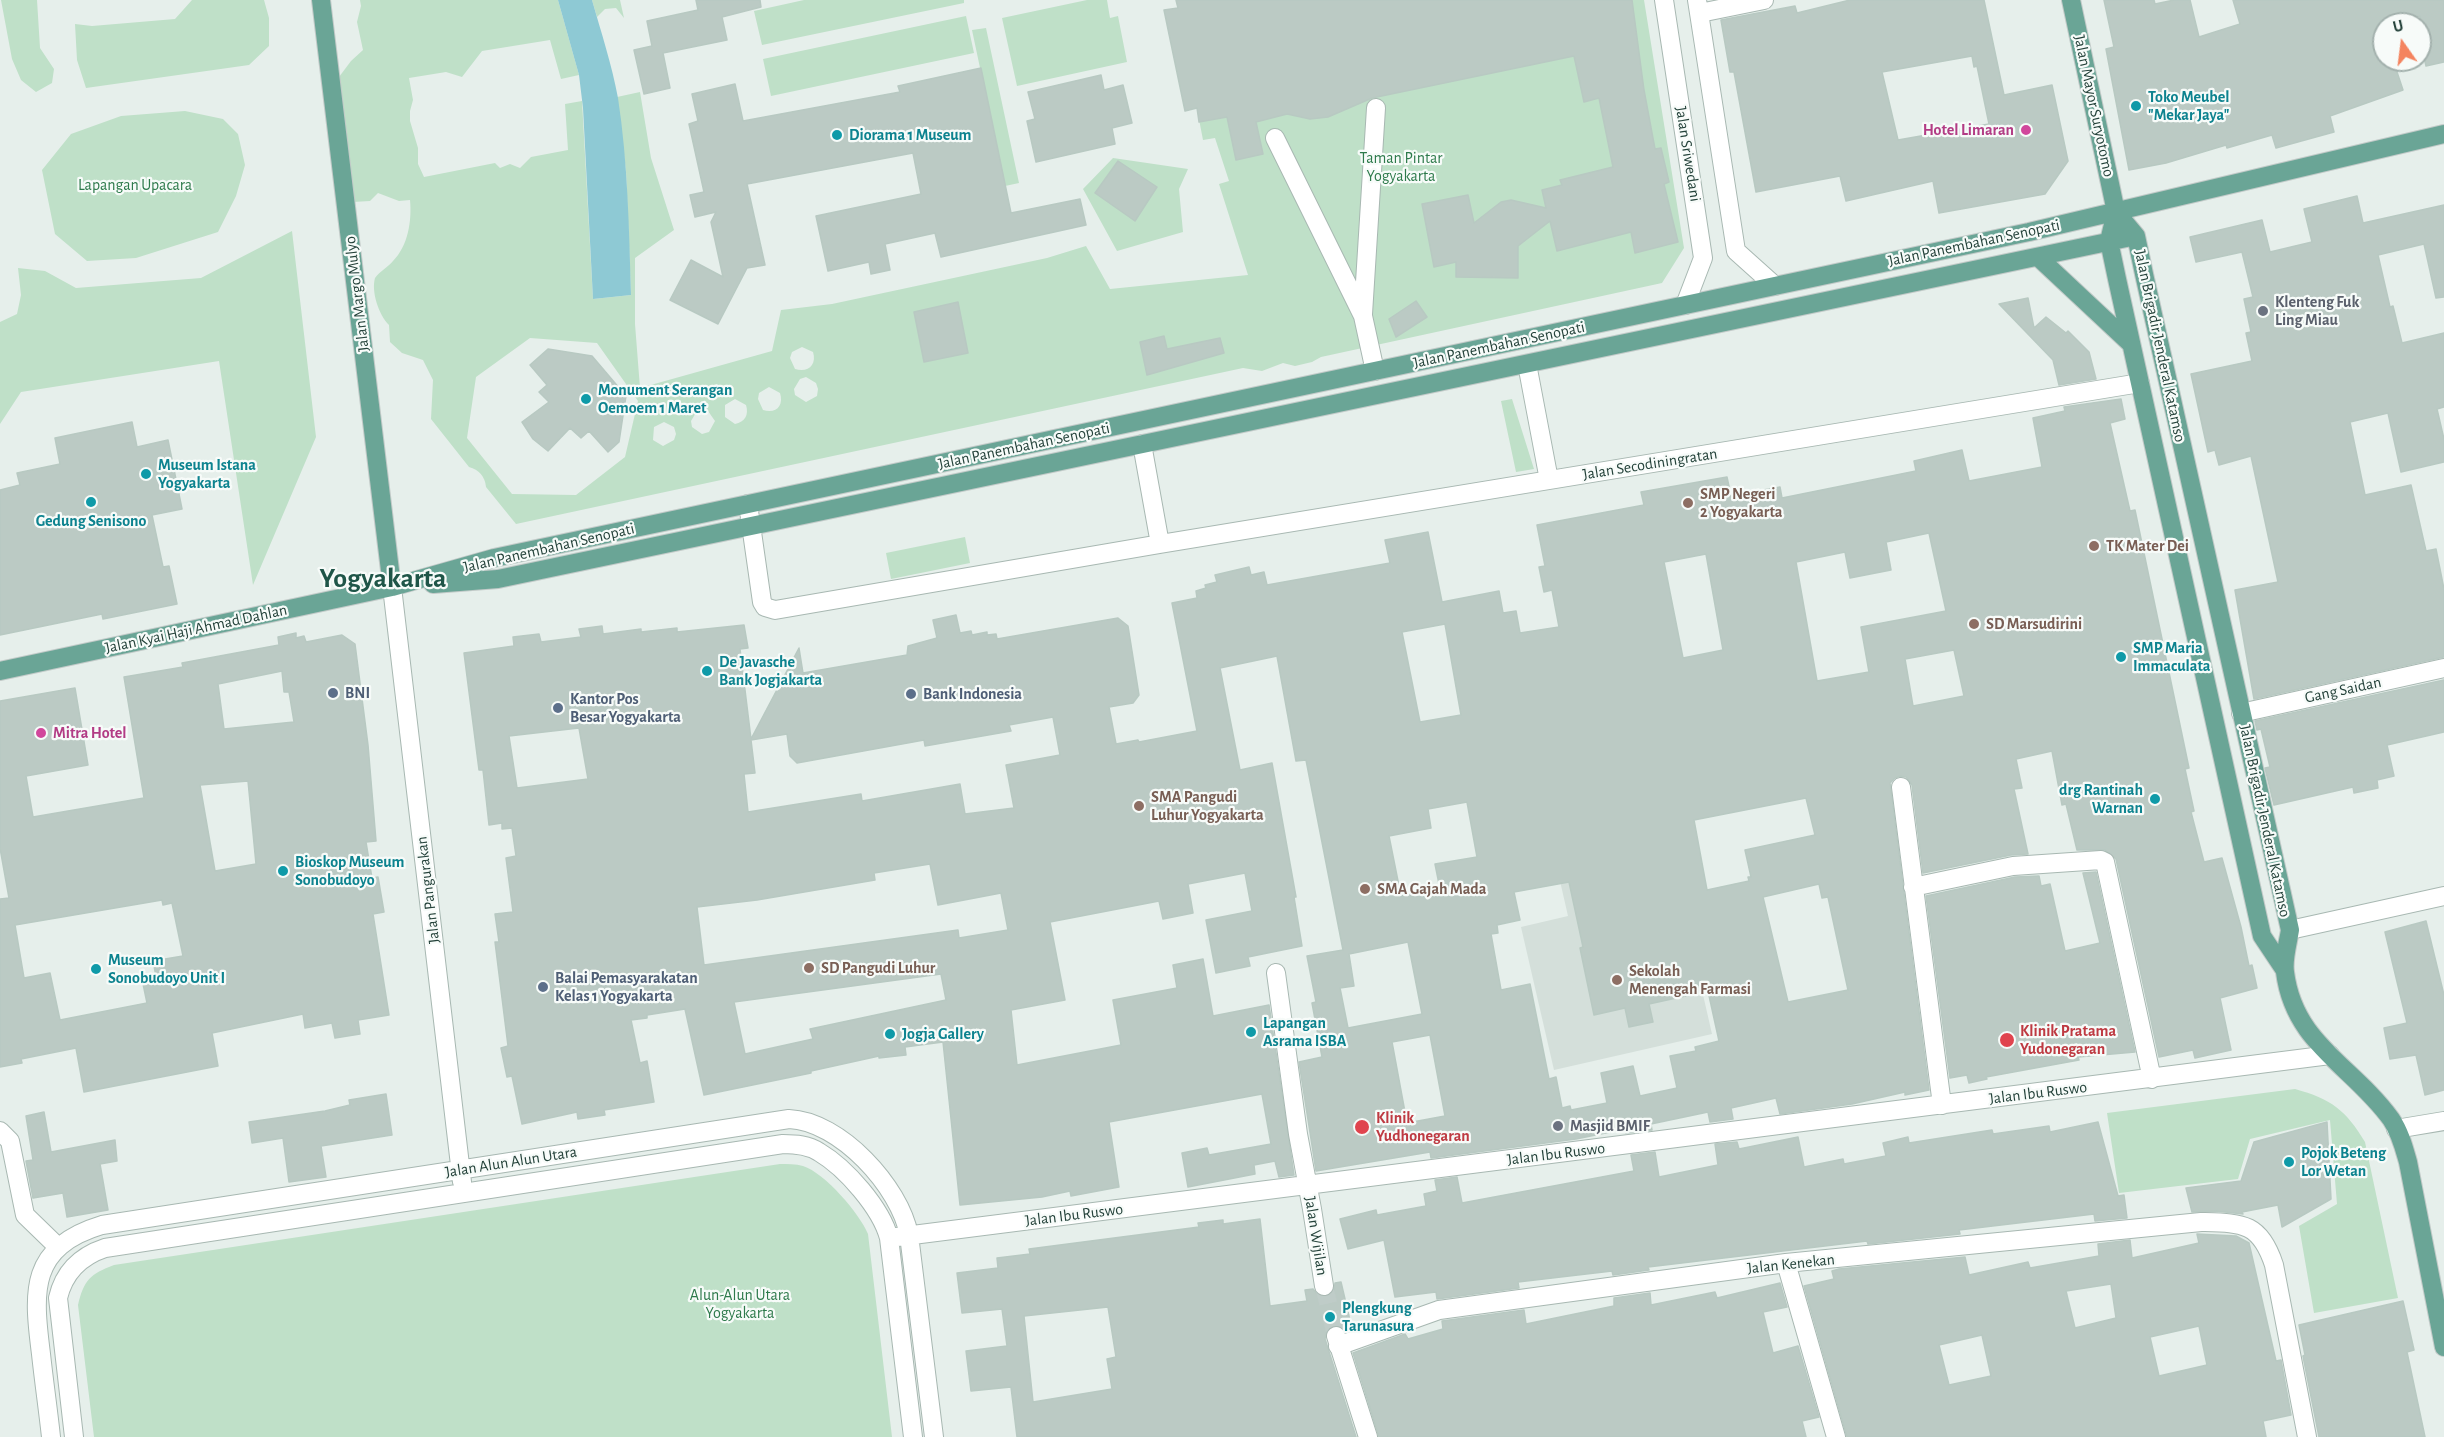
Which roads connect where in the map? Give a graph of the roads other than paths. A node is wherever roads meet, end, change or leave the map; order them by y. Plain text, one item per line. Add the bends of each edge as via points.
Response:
1 (321, 0) edge
2 (1664, 0) edge
3 (1764, 0) edge
4 (2071, 0) edge
5 (1698, 6) edge
6 (1376, 108) dead end
7 (2444, 134) edge
8 (1275, 138) dead end
9 (2144, 205) junction
10 (2116, 212) junction
11 (2136, 236) junction
12 (2109, 242) junction
13 (1736, 251) junction
14 (2038, 257) junction
15 (1703, 258) junction
16 (1775, 286) junction
17 (1685, 305) junction
18 (1363, 316) junction
19 (2131, 344) junction
20 (1527, 364) junction
21 (1375, 371) junction
22 (2140, 383) junction
23 (1142, 444) junction
24 (1549, 480) junction
25 (748, 504) junction
26 (751, 525) junction
27 (1160, 544) junction
28 (392, 587) junction
29 (2444, 668) edge
30 (0, 671) edge
31 (2241, 713) junction
32 (1901, 787) dead end
33 (1913, 887) junction
34 (2444, 896) edge
35 (2290, 930) junction
36 (2284, 969) junction
37 (1276, 973) dead end
38 (2330, 1055) junction
39 (2152, 1079) junction
40 (1942, 1105) junction
41 (2444, 1121) edge
42 (2396, 1129) junction
43 (0, 1131) edge
44 (640, 1142) junction
45 (644, 1165) junction
46 (461, 1170) junction
47 (1308, 1185) junction
48 (463, 1193) junction
49 (277, 1198) junction
50 (281, 1221) junction
51 (909, 1235) junction
52 (889, 1238) junction
53 (58, 1247) junction
54 (1786, 1263) junction
55 (1324, 1286) tunnel mouth
56 (2444, 1347) edge
57 (51, 1437) edge
58 (74, 1437) edge
59 (913, 1437) edge
60 (934, 1437) edge
61 (1368, 1437) edge
62 (1836, 1437) edge
63 (2307, 1437) edge

1 - 28 main road, Jalan Margo Mulyo
2 - 15 street, Jalan Sriwedani
3 - 5 street
4 - 10 main road, Jalan Mayor Suryotomo
5 - 13 street, Jalan Sriwedani
6 - 18 street
7 - 9 main road, Jalan Panembahan Senopati
8 - 18 street
9 - 10 main road, Jalan Panembahan Senopati
9 - 11 main road
10 - 11 main road, Jalan Brigadir Jenderal Katamso
10 - 12 main road, Jalan Brigadir Jenderal Katamso
10 - 16 main road, Jalan Panembahan Senopati
11 - 12 main road, Jalan Panembahan Senopati
11 - 31 main road, Jalan Brigadir Jenderal Katamso
12 - 14 main road, Jalan Panembahan Senopati
12 - 19 main road, Jalan Brigadir Jenderal Katamso
13 - 15 street
13 - 16 street
14 - 19 main road
14 - 20 main road, Jalan Panembahan Senopati
15 - 17 street, Jalan Sriwedani
16 - 17 main road, Jalan Panembahan Senopati
17 - 21 main road, Jalan Panembahan Senopati
18 - 21 street
19 - 22 main road, Jalan Brigadir Jenderal Katamso
20 - 23 main road, Jalan Panembahan Senopati
20 - 24 street
21 - 25 main road, Jalan Panembahan Senopati
22 - 24 street, Jalan Secodiningratan
22 - 36 main road, Jalan Brigadir Jenderal Katamso via 2262,936
23 - 26 main road, Jalan Panembahan Senopati
23 - 27 street
24 - 27 street, Jalan Secodiningratan
25 - 26 street
25 - 28 main road, Jalan Panembahan Senopati via 494,558
26 - 27 street, Jalan Secodiningratan via 762,602 775,610
26 - 28 main road, Jalan Panembahan Senopati via 498,579
28 - 30 main road, Jalan Kyai Haji Ahmad Dahlan
28 - 46 street, Jalan Pangurakan
29 - 31 street, Gang Saidan
31 - 35 main road, Jalan Brigadir Jenderal Katamso
32 - 33 street
33 - 39 street via 2013,866 2105,862
33 - 40 street
34 - 35 street
35 - 36 main road, Jalan Brigadir Jenderal Katamso
36 - 38 main road, Jalan Brigadir Jenderal Katamso via 2298,1017
37 - 47 street, Jalan Wijilan
38 - 39 street, Jalan Ibu Ruswo
38 - 42 main road, Jalan Brigadir Jenderal Katamso via 2379,1105
39 - 40 street, Jalan Ibu Ruswo
40 - 47 street, Jalan Ibu Ruswo
41 - 42 street
42 - 56 main road, Jalan Brigadir Jenderal Katamso via 2408,1162
43 - 53 street via 10,1142 25,1215
44 - 45 street
44 - 46 street, Jalan Alun Alun Utara
44 - 51 street, Jalan Alun Alun Utara via 780,1120 811,1123 836,1136 878,1175 899,1207
45 - 48 street, Jalan Alun Alun Utara
45 - 52 street, Jalan Alun Alun Utara via 783,1144 801,1145 819,1152 846,1175 873,1205
46 - 48 street, Jalan Pangurakan
46 - 49 street, Jalan Alun Alun Utara
47 - 51 street, Jalan Ibu Ruswo
47 - 55 street, Jalan Wijilan
48 - 50 street, Jalan Alun Alun Utara
49 - 50 street
49 - 53 street, Jalan Alun Alun Utara via 102,1225 75,1235
50 - 58 street, Jalan Alun Alun Utara via 105,1248 78,1263 64,1280 58,1308
51 - 52 street, Jalan Ibu Ruswo
51 - 60 street, Jalan Alun Alun Utara
52 - 59 street, Jalan Alun Alun Utara
53 - 57 street, Jalan Alun Alun Utara via 41,1271 35,1300
54 - 61 street, Jalan Kenekan via 1438,1310 1337,1341
54 - 62 street
54 - 63 street, Jalan Kenekan via 2201,1222 2233,1223 2250,1229 2267,1244

